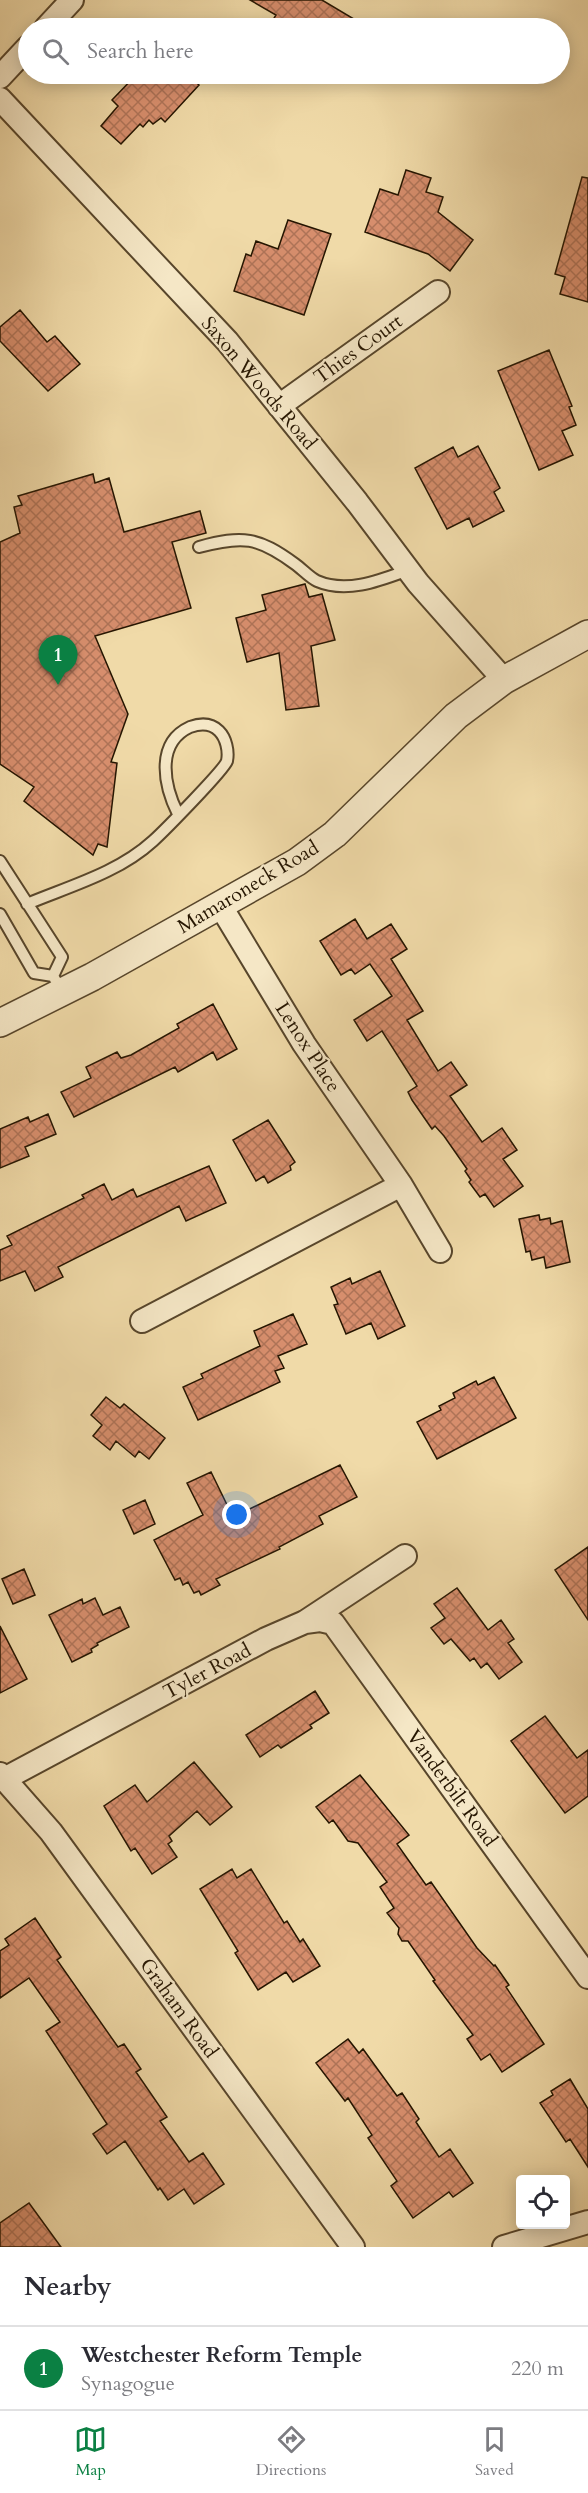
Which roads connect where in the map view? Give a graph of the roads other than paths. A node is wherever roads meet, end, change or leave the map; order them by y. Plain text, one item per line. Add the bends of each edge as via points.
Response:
1 (72, 0) edge
2 (55, 18) edge
3 (18, 57) edge
4 (0, 77) edge
5 (0, 99) edge
6 (438, 292) dead end
7 (279, 406) junction
8 (200, 547) dead end
9 (408, 570) junction
10 (588, 634) edge
11 (504, 680) junction
12 (178, 814) junction
13 (0, 861) edge
14 (27, 904) junction
15 (219, 905) junction
16 (0, 914) edge
17 (58, 984) junction
18 (0, 1023) edge
19 (401, 1185) junction
20 (440, 1251) dead end
21 (142, 1321) dead end
22 (405, 1556) dead end
23 (305, 1622) junction
24 (2, 1776) edge
25 (588, 1977) edge
26 (588, 2222) edge
27 (353, 2247) edge
28 (504, 2247) edge

1 - 2 street
3 - 4 street
5 - 7 street, Saxon Woods Road via 227,341
6 - 7 street, Thies Court
7 - 9 street, Saxon Woods Road
8 - 9 lane via 230,538 251,541 273,549 317,581 345,585 372,583
9 - 11 street, Saxon Woods Road
10 - 11 street, Mamaroneck Road
11 - 15 street, Mamaroneck Road via 456,716 335,834 297,862
12 - 12 lane via 227,762 227,746 221,733 211,725 197,724 171,741 165,775
12 - 14 lane via 152,842 113,869
13 - 14 lane
14 - 17 lane via 62,957
15 - 17 street, Mamaroneck Road
15 - 19 street, Lenox Place via 304,1044
16 - 17 lane via 34,973
17 - 18 street, Mamaroneck Road
19 - 20 street, Lenox Place
19 - 21 street
22 - 23 street, Tyler Road
23 - 24 street, Tyler Road
23 - 25 street, Vanderbilt Road via 333,1623
24 - 27 street, Graham Road via 51,1832
26 - 28 street

